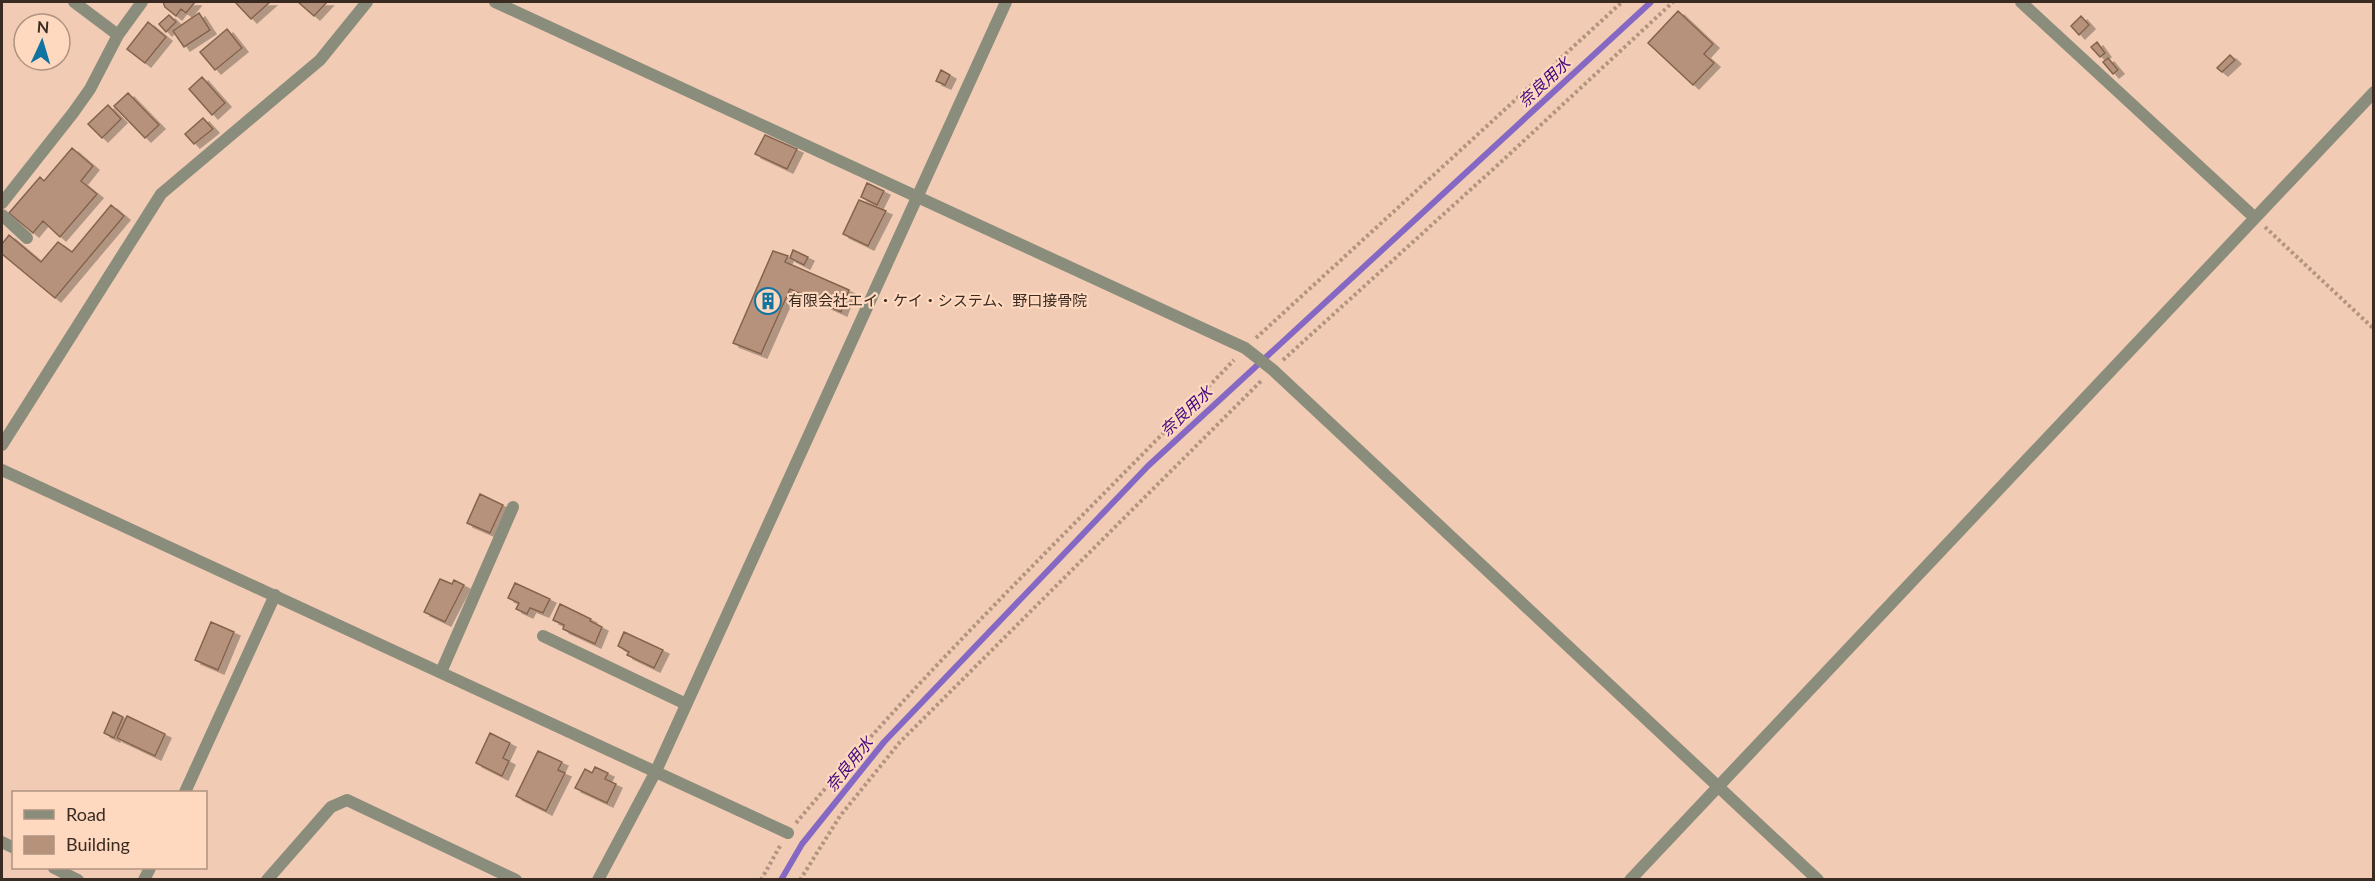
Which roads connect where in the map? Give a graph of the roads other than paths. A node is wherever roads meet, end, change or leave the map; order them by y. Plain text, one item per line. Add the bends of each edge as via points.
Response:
1 (74, 2) edge
2 (142, 2) edge
3 (367, 2) edge
4 (495, 2) edge
5 (1006, 2) edge
6 (2021, 2) edge
7 (118, 34) junction
8 (2373, 92) edge
9 (916, 198) junction
10 (2, 203) edge
11 (2, 215) edge
12 (2254, 217) junction
13 (27, 238) dead end
14 (2, 445) edge
15 (2, 470) edge
16 (513, 507) dead end
17 (275, 596) junction
18 (543, 636) dead end
19 (441, 672) junction
20 (686, 704) junction
21 (656, 771) junction
22 (1718, 787) junction
23 (185, 791) edge
24 (788, 833) road end
25 (64, 876) edge
26 (78, 879) edge
27 (267, 879) edge
28 (516, 879) edge
29 (598, 879) edge
30 (1630, 879) edge
31 (1818, 879) edge

1 - 7 street
2 - 7 street
3 - 14 street via 312,68 161,194
4 - 9 street
5 - 9 street
6 - 12 street
7 - 10 street via 90,89
8 - 12 street
9 - 20 street
9 - 22 street via 1245,348
11 - 13 street
12 - 22 street
15 - 17 street
16 - 19 street
17 - 19 street
17 - 23 street
18 - 20 street
19 - 21 street
20 - 21 street
21 - 24 street
21 - 29 street
22 - 30 street
22 - 31 street
25 - 26 street
27 - 28 street via 331,807 348,800

